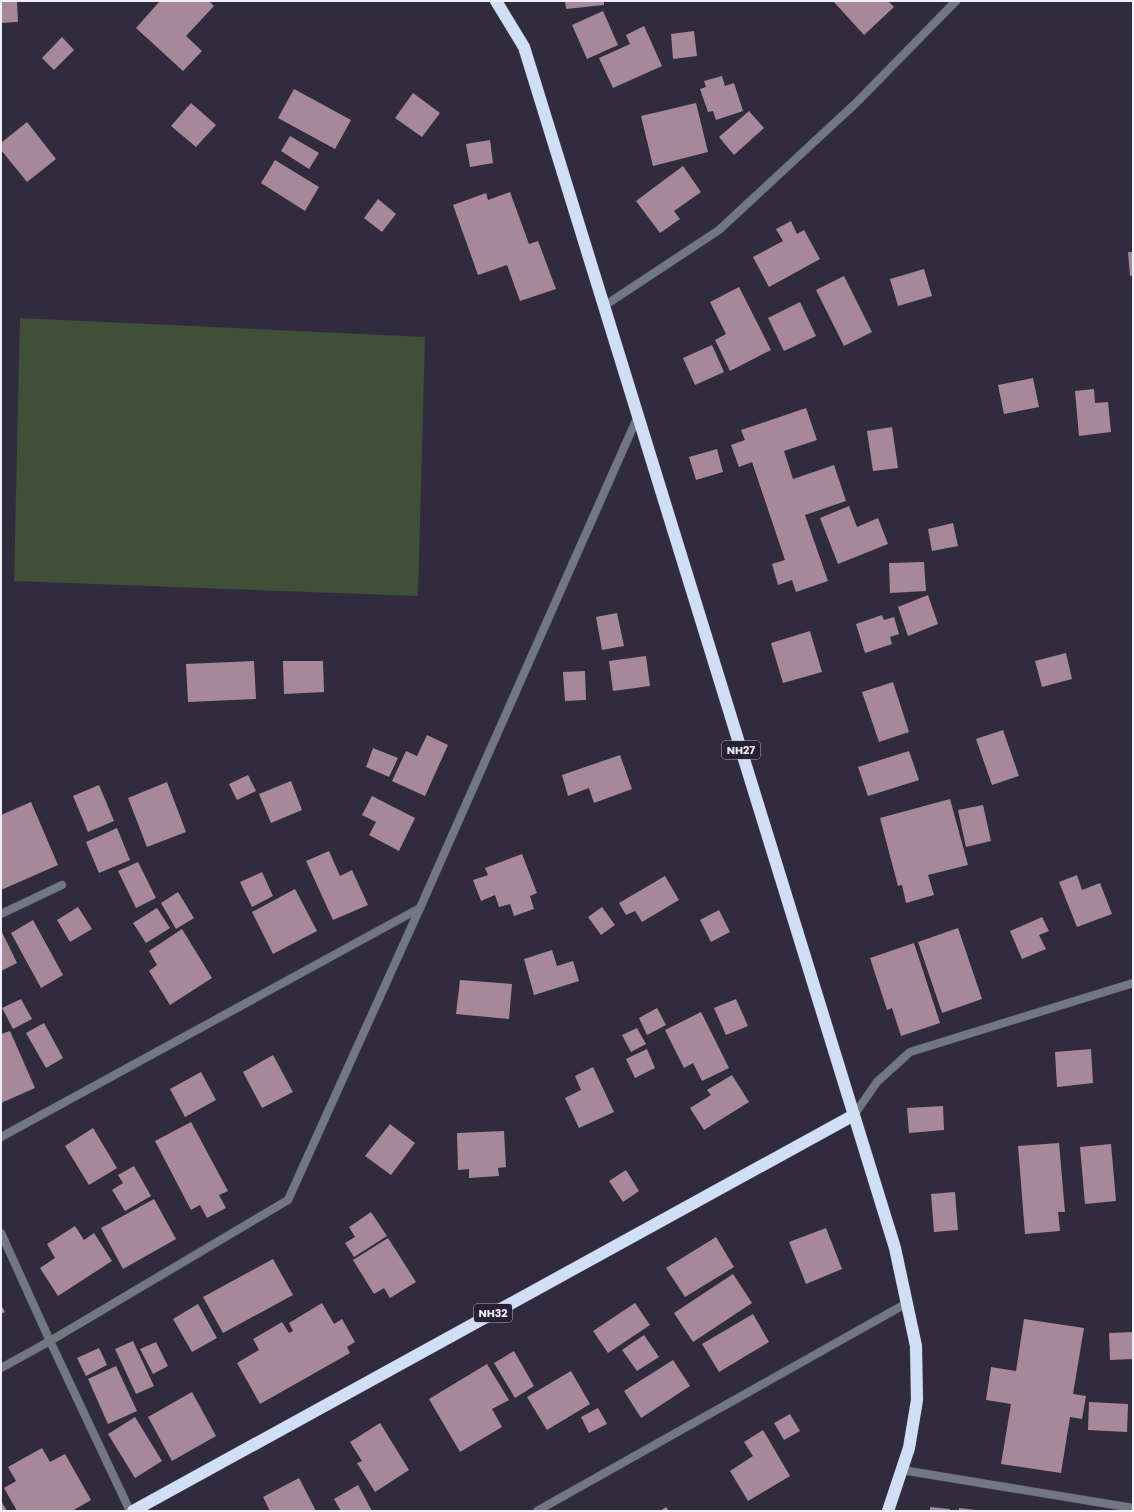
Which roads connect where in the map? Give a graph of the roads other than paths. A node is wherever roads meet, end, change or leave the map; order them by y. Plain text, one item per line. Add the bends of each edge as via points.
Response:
1 (496, 1) edge
2 (956, 1) edge
3 (604, 306) junction
4 (638, 416) junction
5 (62, 885) dead end
6 (420, 908) junction
7 (1, 914) edge
8 (1133, 983) edge
9 (854, 1115) junction
10 (1, 1137) edge
11 (1, 1233) edge
12 (907, 1303) junction
13 (50, 1341) junction
14 (1, 1368) edge
15 (902, 1470) junction
16 (1133, 1508) edge
17 (132, 1511) edge
18 (537, 1511) edge
19 (888, 1511) edge

1 - 3 highway, NH27 via 524,47
2 - 3 street via 856,104 719,230
3 - 4 highway, NH27
4 - 6 street
4 - 9 highway, NH27
5 - 7 street
6 - 10 street
6 - 13 street via 288,1200
8 - 9 street via 910,1052 877,1082
9 - 12 highway, NH27 via 895,1248
9 - 17 highway, NH32
11 - 13 street
12 - 15 highway, NH27 via 916,1346 917,1400 909,1448
12 - 18 street
13 - 14 street
13 - 17 street
15 - 16 street
15 - 19 highway, NH27

